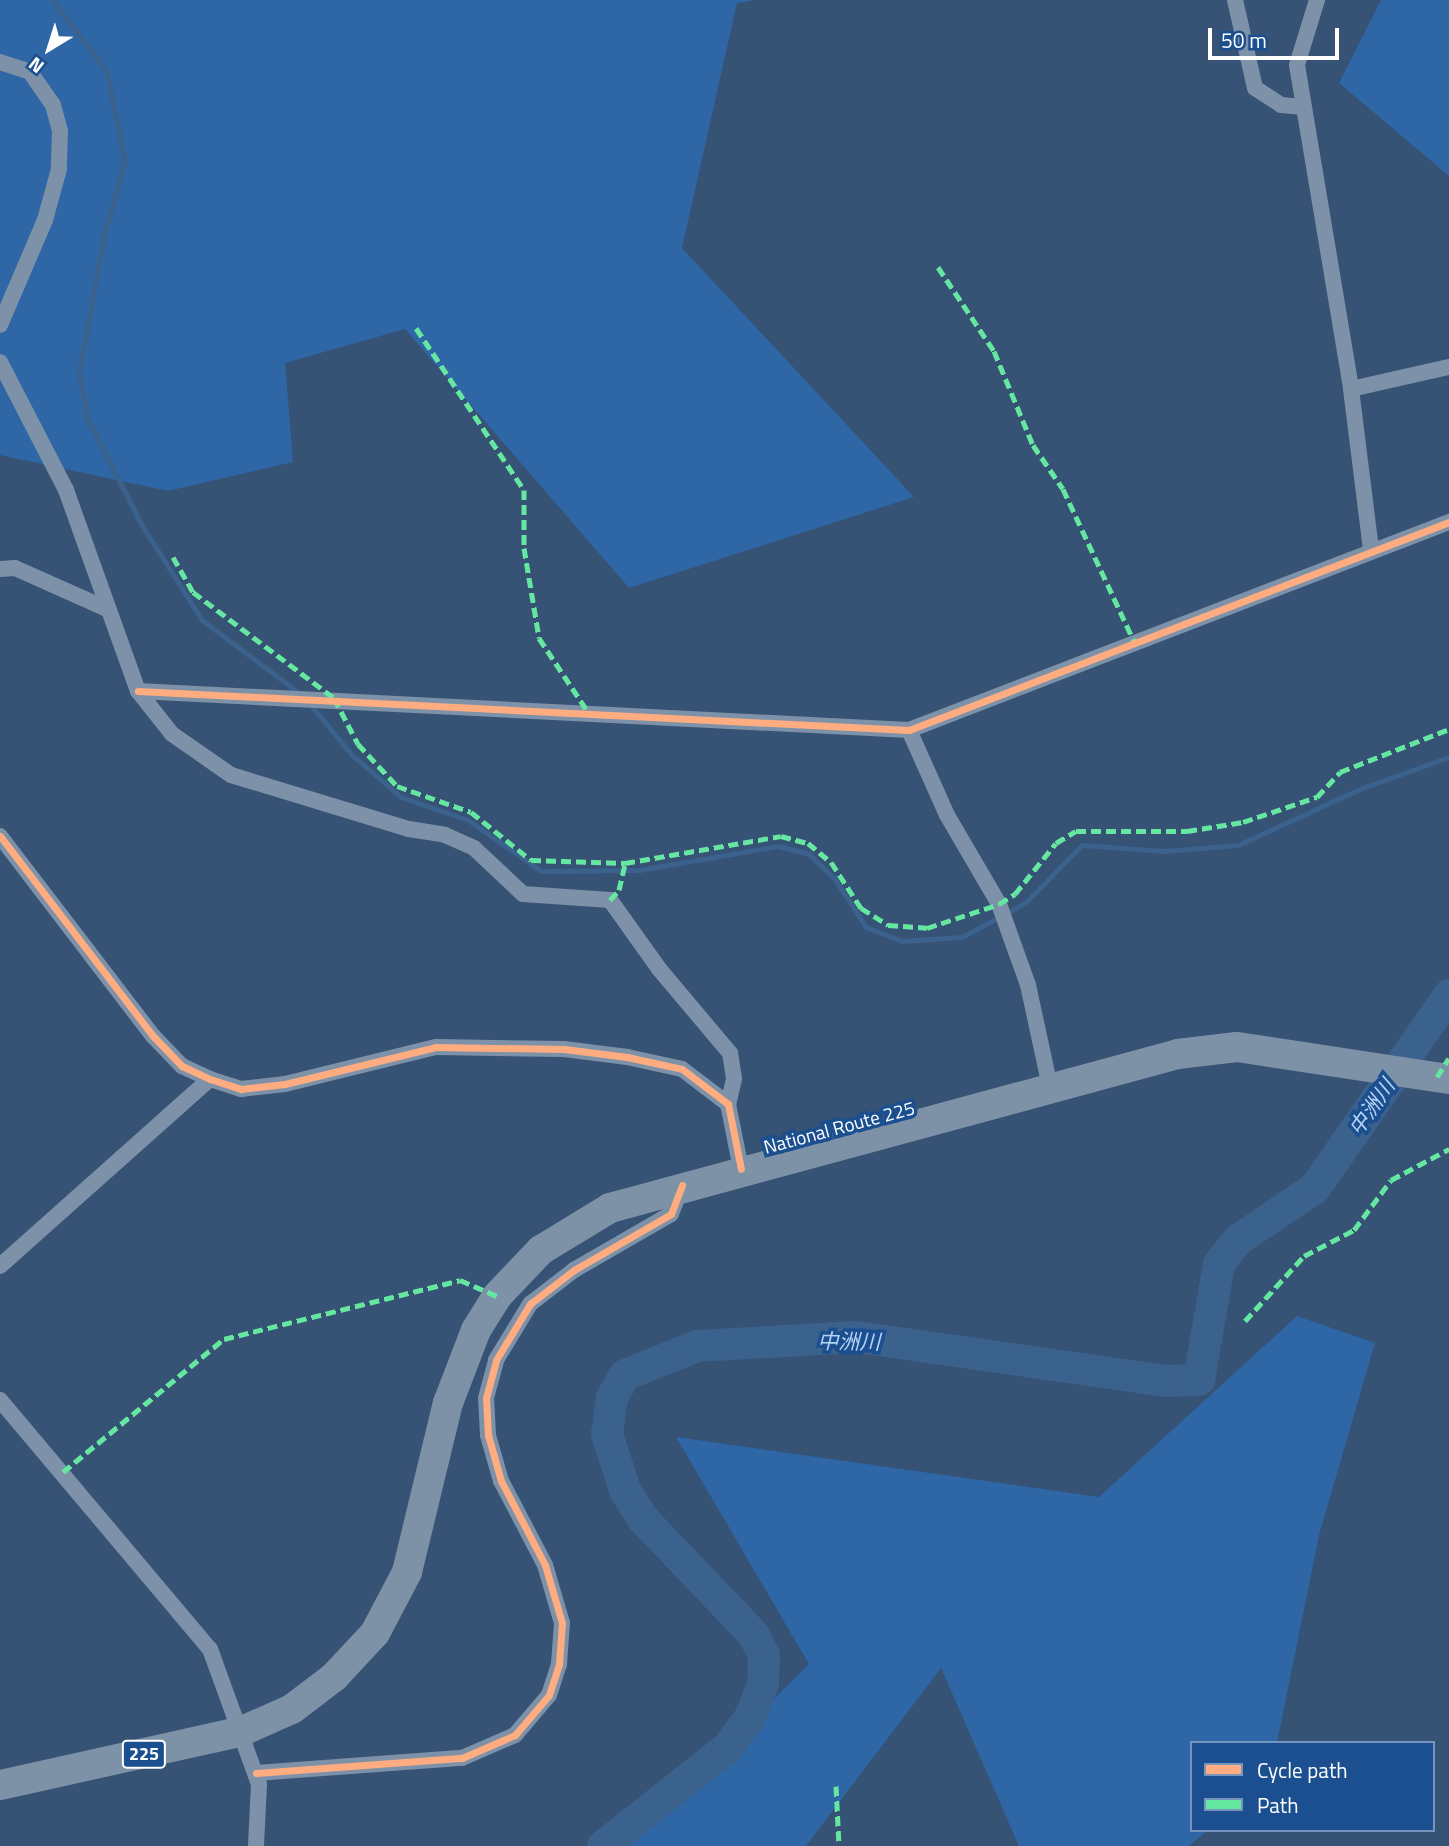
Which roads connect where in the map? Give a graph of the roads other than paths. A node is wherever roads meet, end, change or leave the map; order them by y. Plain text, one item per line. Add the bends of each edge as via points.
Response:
1 (1235, 0) edge
2 (1317, 0) edge
3 (0, 62) edge
4 (1303, 107) junction
5 (0, 325) edge
6 (0, 362) edge
7 (1449, 367) edge
8 (1351, 389) junction
9 (1449, 522) edge
10 (1371, 550) junction
11 (0, 569) edge
12 (105, 608) junction
13 (138, 691) junction
14 (909, 730) junction
15 (0, 836) edge
16 (1443, 1078) edge
17 (209, 1079) junction
18 (1050, 1087) junction
19 (728, 1104) junction
20 (741, 1169) junction
21 (682, 1185) junction
22 (0, 1266) edge
23 (0, 1400) edge
24 (240, 1732) junction
25 (256, 1773) junction
26 (0, 1785) edge
27 (256, 1846) edge

1 - 4 street via 1255,88 1281,105
2 - 4 street via 1297,65
3 - 5 street via 30,72 53,105 60,132 59,169 45,220
4 - 8 street
6 - 12 street via 66,490
7 - 8 street
8 - 10 street
9 - 10 street
10 - 14 street
11 - 12 street via 15,568
12 - 13 street via 117,625
13 - 14 street
13 - 19 street via 172,734 231,775 409,830 445,835 474,848 523,894 610,900 660,970 730,1053 734,1079
14 - 18 street via 947,815 999,904 1028,985
15 - 17 street via 153,1036 182,1066
16 - 18 highway, National Route 225 / 225 via 1237,1047 1178,1054
17 - 19 street via 241,1089 285,1084 436,1047 564,1049 682,1069
17 - 22 street
18 - 20 highway, National Route 225 / 225
19 - 20 street
20 - 21 highway, National Route 225 / 225
21 - 24 highway, National Route 225 / 225 via 582,1222 541,1250 497,1296 460,1365 407,1572 375,1633 314,1693
21 - 25 street via 671,1214 574,1270 530,1304 501,1349 485,1398 488,1435 501,1481 545,1565 562,1623 559,1664 549,1695 515,1735 462,1758
23 - 24 street via 210,1649
24 - 25 street
24 - 26 highway, National Route 225 / 225
25 - 27 street

